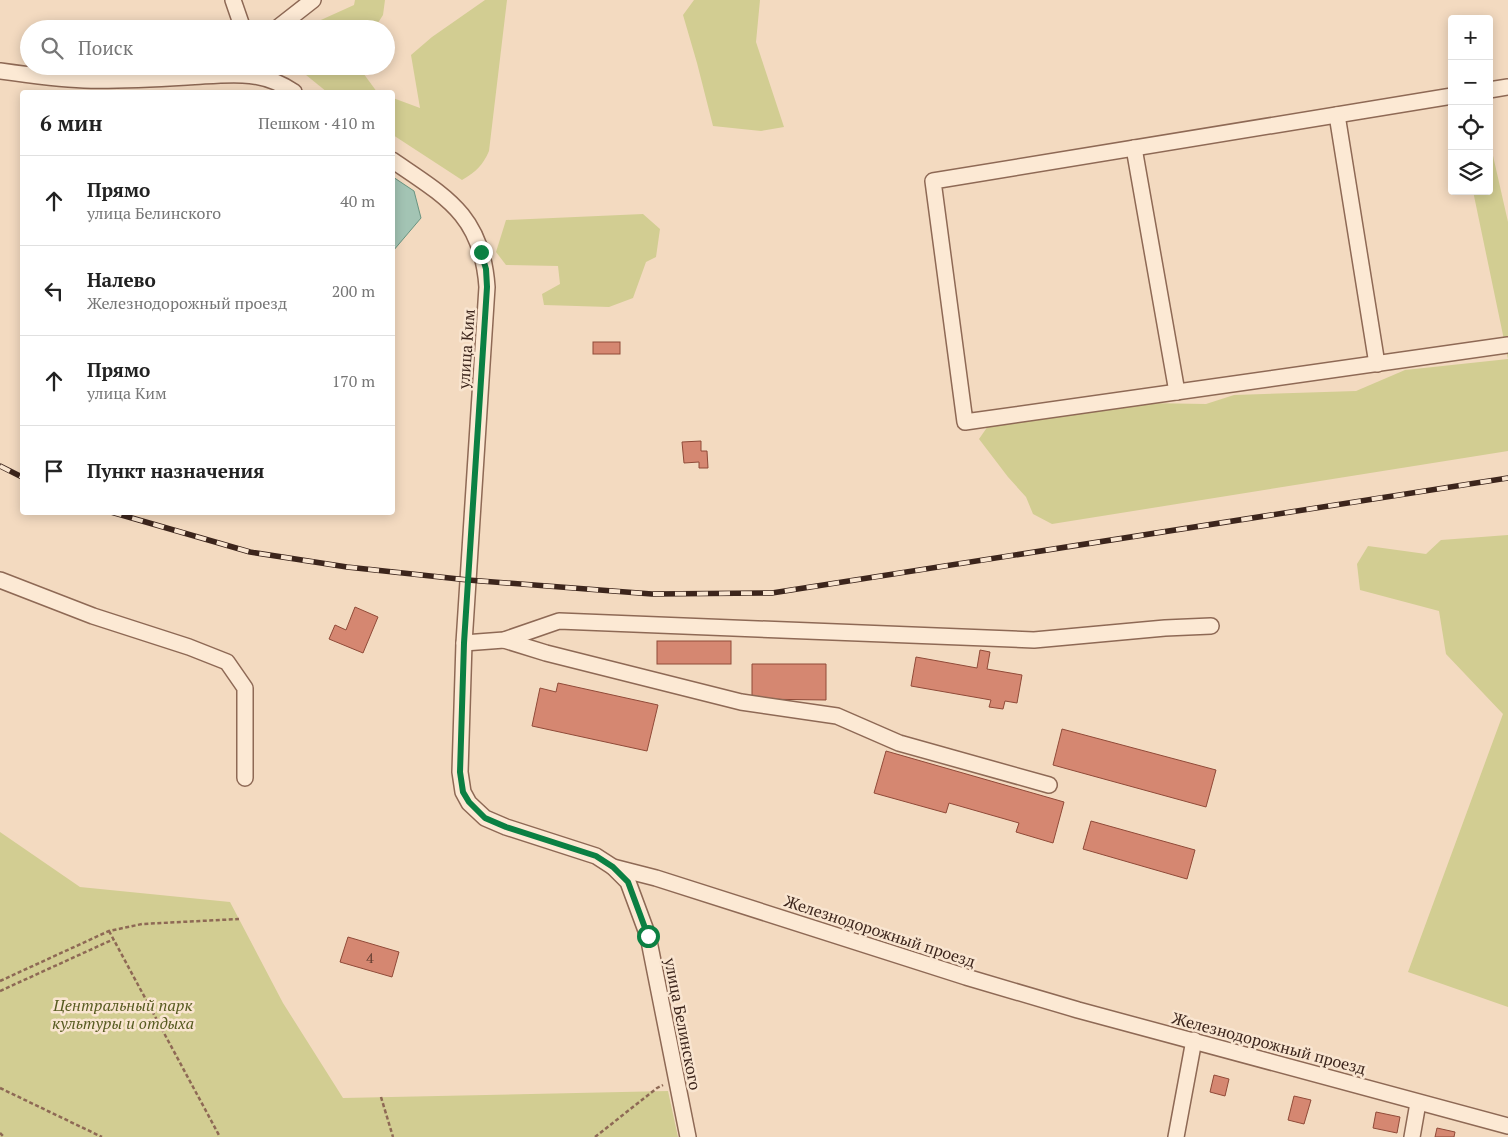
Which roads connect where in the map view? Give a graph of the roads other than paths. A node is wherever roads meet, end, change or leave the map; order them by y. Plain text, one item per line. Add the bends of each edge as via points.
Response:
1 (233, 0) edge
2 (313, 0) edge
3 (240, 20) edge
4 (287, 20) edge
5 (0, 71) edge
6 (20, 73) edge
7 (37, 75) edge
8 (202, 75) edge
9 (252, 75) edge
10 (1508, 87) edge
11 (1493, 89) edge
12 (290, 90) edge
13 (1448, 97) edge
14 (1337, 115) junction
15 (1134, 148) junction
16 (395, 162) edge
17 (1508, 345) edge
18 (1377, 364) junction
19 (1177, 392) junction
20 (0, 580) edge
21 (468, 580) joint
22 (1211, 626) dead end
23 (504, 640) junction
24 (464, 643) junction
25 (245, 778) dead end
26 (1049, 785) dead end
27 (613, 867) junction
28 (1194, 1040) junction
29 (1418, 1103) junction
30 (1508, 1126) edge
31 (688, 1137) edge
32 (1176, 1137) edge
33 (1412, 1137) edge

1 - 3 street
2 - 4 street
5 - 6 street
7 - 8 street via 83,80
9 - 12 street
10 - 11 street
13 - 14 street
14 - 15 street
14 - 18 street
15 - 19 street
15 - 19 street via 933,181 965,422
16 - 21 street, улица Ким via 445,196 458,210 477,240 486,269
17 - 18 street
18 - 19 street
20 - 25 street via 227,662 245,688
21 - 24 street, Железнодорожный проезд
22 - 23 street via 1034,640 559,621
23 - 24 street
23 - 26 street via 546,654 740,702 837,716 898,743
24 - 27 street, Железнодорожный проезд via 460,772 463,792 469,802 485,818 596,856
27 - 28 street, Железнодорожный проезд via 966,977
27 - 31 street, улица Белинского via 628,882 648,936
28 - 29 street, Железнодорожный проезд
28 - 32 street
29 - 30 street, Железнодорожный проезд
29 - 33 street

